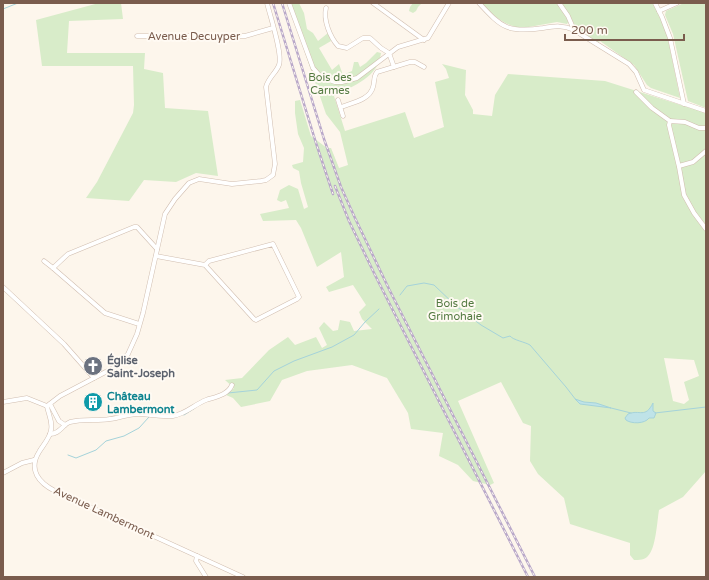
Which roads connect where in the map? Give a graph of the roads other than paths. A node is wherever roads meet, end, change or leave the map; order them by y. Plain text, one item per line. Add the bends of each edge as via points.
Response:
1 (266, 3) edge
2 (289, 3) edge
3 (373, 3) edge
4 (449, 3) edge
5 (478, 3) edge
6 (559, 3) edge
7 (655, 3) edge
8 (677, 3) edge
9 (326, 8) dead end
10 (659, 11) junction
11 (571, 22) junction
12 (274, 28) junction
13 (568, 28) junction
14 (574, 30) junction
15 (137, 36) dead end
16 (424, 40) junction
17 (389, 53) junction
18 (394, 67) junction
19 (424, 67) dead end
20 (636, 92) dead end
21 (338, 100) dead end
22 (684, 104) junction
23 (341, 107) junction
24 (706, 111) edge
25 (343, 116) dead end
26 (670, 121) junction
27 (706, 128) edge
28 (706, 151) edge
29 (679, 166) junction
30 (706, 229) edge
31 (157, 249) junction
32 (156, 256) junction
33 (44, 261) dead end
34 (205, 265) junction
35 (53, 268) junction
36 (3, 287) edge
37 (140, 324) junction
38 (94, 378) junction
39 (232, 386) dead end
40 (3, 402) edge
41 (48, 405) junction
42 (65, 425) junction
43 (50, 434) junction
44 (34, 460) junction
45 (3, 474) edge
46 (197, 556) junction
47 (206, 577) edge
48 (244, 577) edge

1 - 12 street
2 - 17 street via 310,63 322,77 335,82 350,81 364,74
3 - 16 street
4 - 16 street via 430,36
5 - 13 street via 494,19 511,29 529,30 558,26
6 - 11 street
7 - 10 street
8 - 10 street
9 - 17 street via 326,23 338,46 347,48 363,38 368,38
10 - 22 street via 672,44
11 - 13 street
11 - 14 street
12 - 15 street, Avenue Decuyper via 245,36
12 - 31 street via 280,59 279,65 267,82 265,92 275,164 273,175 266,180 247,182 223,183 199,179 189,183 165,214
13 - 14 street
14 - 22 street via 629,64 636,72 644,90
16 - 17 street via 402,45
17 - 18 street
18 - 19 street via 410,62
18 - 23 street via 378,72 374,76 370,94
20 - 26 street
21 - 23 street
22 - 24 street
23 - 25 street
26 - 27 street
26 - 29 street
28 - 29 street via 692,162
29 - 30 street via 684,195
31 - 32 street
31 - 35 street via 136,226 66,255
32 - 34 street
32 - 37 street
33 - 35 street
34 - 34 street via 209,261 273,244 299,297 256,320
35 - 37 street via 105,313
36 - 38 street via 70,350
37 - 38 street via 132,348 126,356 115,367
38 - 41 street
39 - 42 street via 221,396 204,401 176,415 158,417 137,414 70,422
40 - 41 street via 27,398
41 - 42 street
41 - 43 street via 51,419
42 - 43 street via 59,432
43 - 44 street
44 - 45 street via 22,463
44 - 46 street, Avenue Lambermont via 36,475 46,486
46 - 47 street via 196,561
46 - 48 street, Avenue Lambermont

